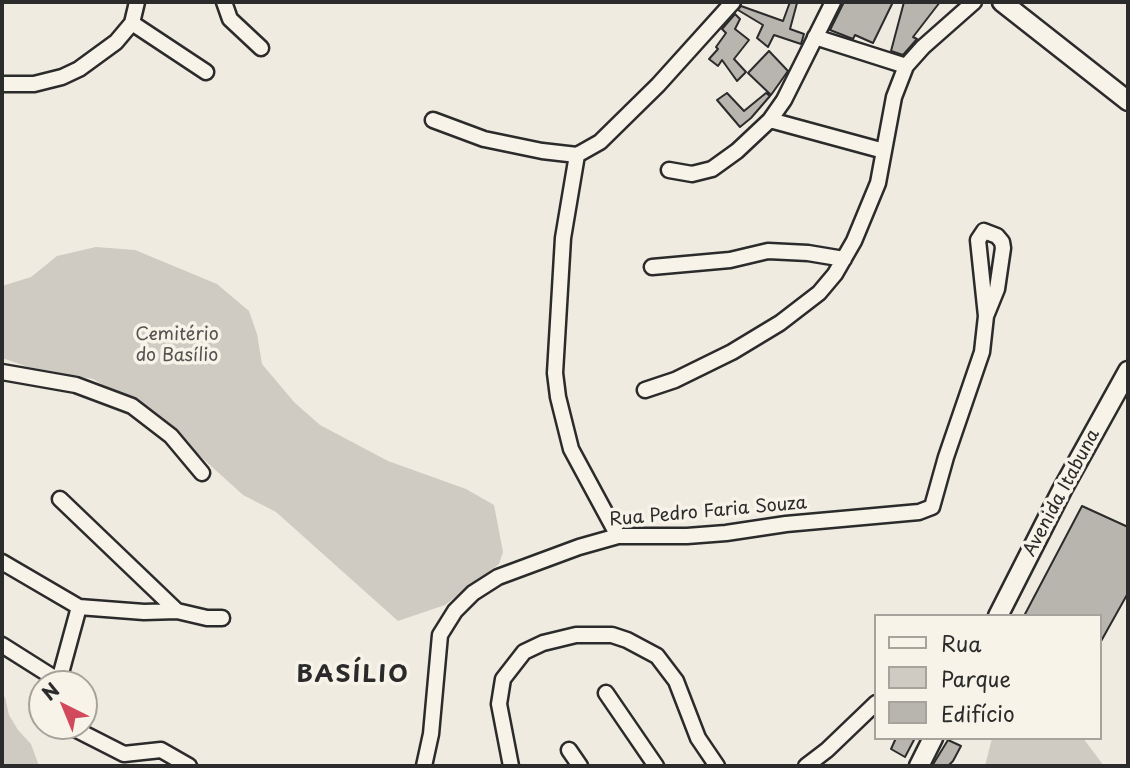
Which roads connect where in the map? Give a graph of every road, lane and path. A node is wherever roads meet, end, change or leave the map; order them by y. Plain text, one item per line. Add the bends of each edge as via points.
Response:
1 (137, 2) edge
2 (224, 2) edge
3 (733, 2) edge
4 (833, 2) edge
5 (974, 2) edge
6 (1002, 2) edge
7 (132, 23) junction
8 (815, 37) junction
9 (261, 48) dead end
10 (906, 66) junction
11 (206, 72) dead end
12 (2, 84) edge
13 (1128, 101) edge
14 (433, 120) dead end
15 (770, 120) junction
16 (884, 151) junction
17 (577, 155) junction
18 (669, 170) dead end
19 (844, 259) junction
20 (652, 267) dead end
21 (986, 316) junction
22 (1128, 371) edge
23 (2, 372) edge
24 (645, 390) dead end
25 (202, 473) dead end
26 (60, 499) dead end
27 (618, 536) junction
28 (2, 562) edge
29 (79, 607) junction
30 (177, 611) junction
31 (999, 614) edge
32 (222, 618) dead end
33 (2, 645) edge
34 (40, 670) edge
35 (62, 670) edge
36 (606, 693) dead end
37 (874, 705) edge
38 (96, 740) edge
39 (932, 740) edge
40 (569, 750) dead end
41 (189, 766) edge
42 (424, 766) edge
43 (511, 766) edge
44 (580, 766) edge
45 (656, 766) edge
46 (716, 766) edge
47 (806, 766) edge
48 (919, 766) edge

1 - 7 street
2 - 9 street via 230,19
3 - 17 street via 600,142
4 - 8 street
5 - 10 street
6 - 13 main road
7 - 11 street
7 - 12 street via 116,43 62,77 34,84
8 - 10 street
8 - 15 street
10 - 16 street via 894,97
14 - 17 street via 484,139
15 - 16 street
15 - 18 street via 712,169 692,174
16 - 19 street via 878,183
17 - 27 street via 564,238 555,373 571,449
19 - 20 street via 768,251 730,260
19 - 24 street via 819,293 780,323 675,380
21 - 21 street via 978,240 984,231 997,236 1003,248 997,289
21 - 27 street, Rua Pedro Faria Souza via 982,352 932,507 726,533
22 - 31 main road, Avenida Itabuna
23 - 25 street via 76,386 131,406 171,436
26 - 30 street
27 - 42 street, Rua Pedro Faria Souza via 498,577 455,611 440,635
28 - 29 street
29 - 30 street
29 - 35 street
30 - 32 street
33 - 34 street
36 - 45 street
37 - 47 street
38 - 41 street via 124,754 161,750
39 - 48 main road
40 - 44 street
43 - 46 street via 499,704 503,679 513,663 542,643 576,635 612,635 657,656 668,668 698,738

